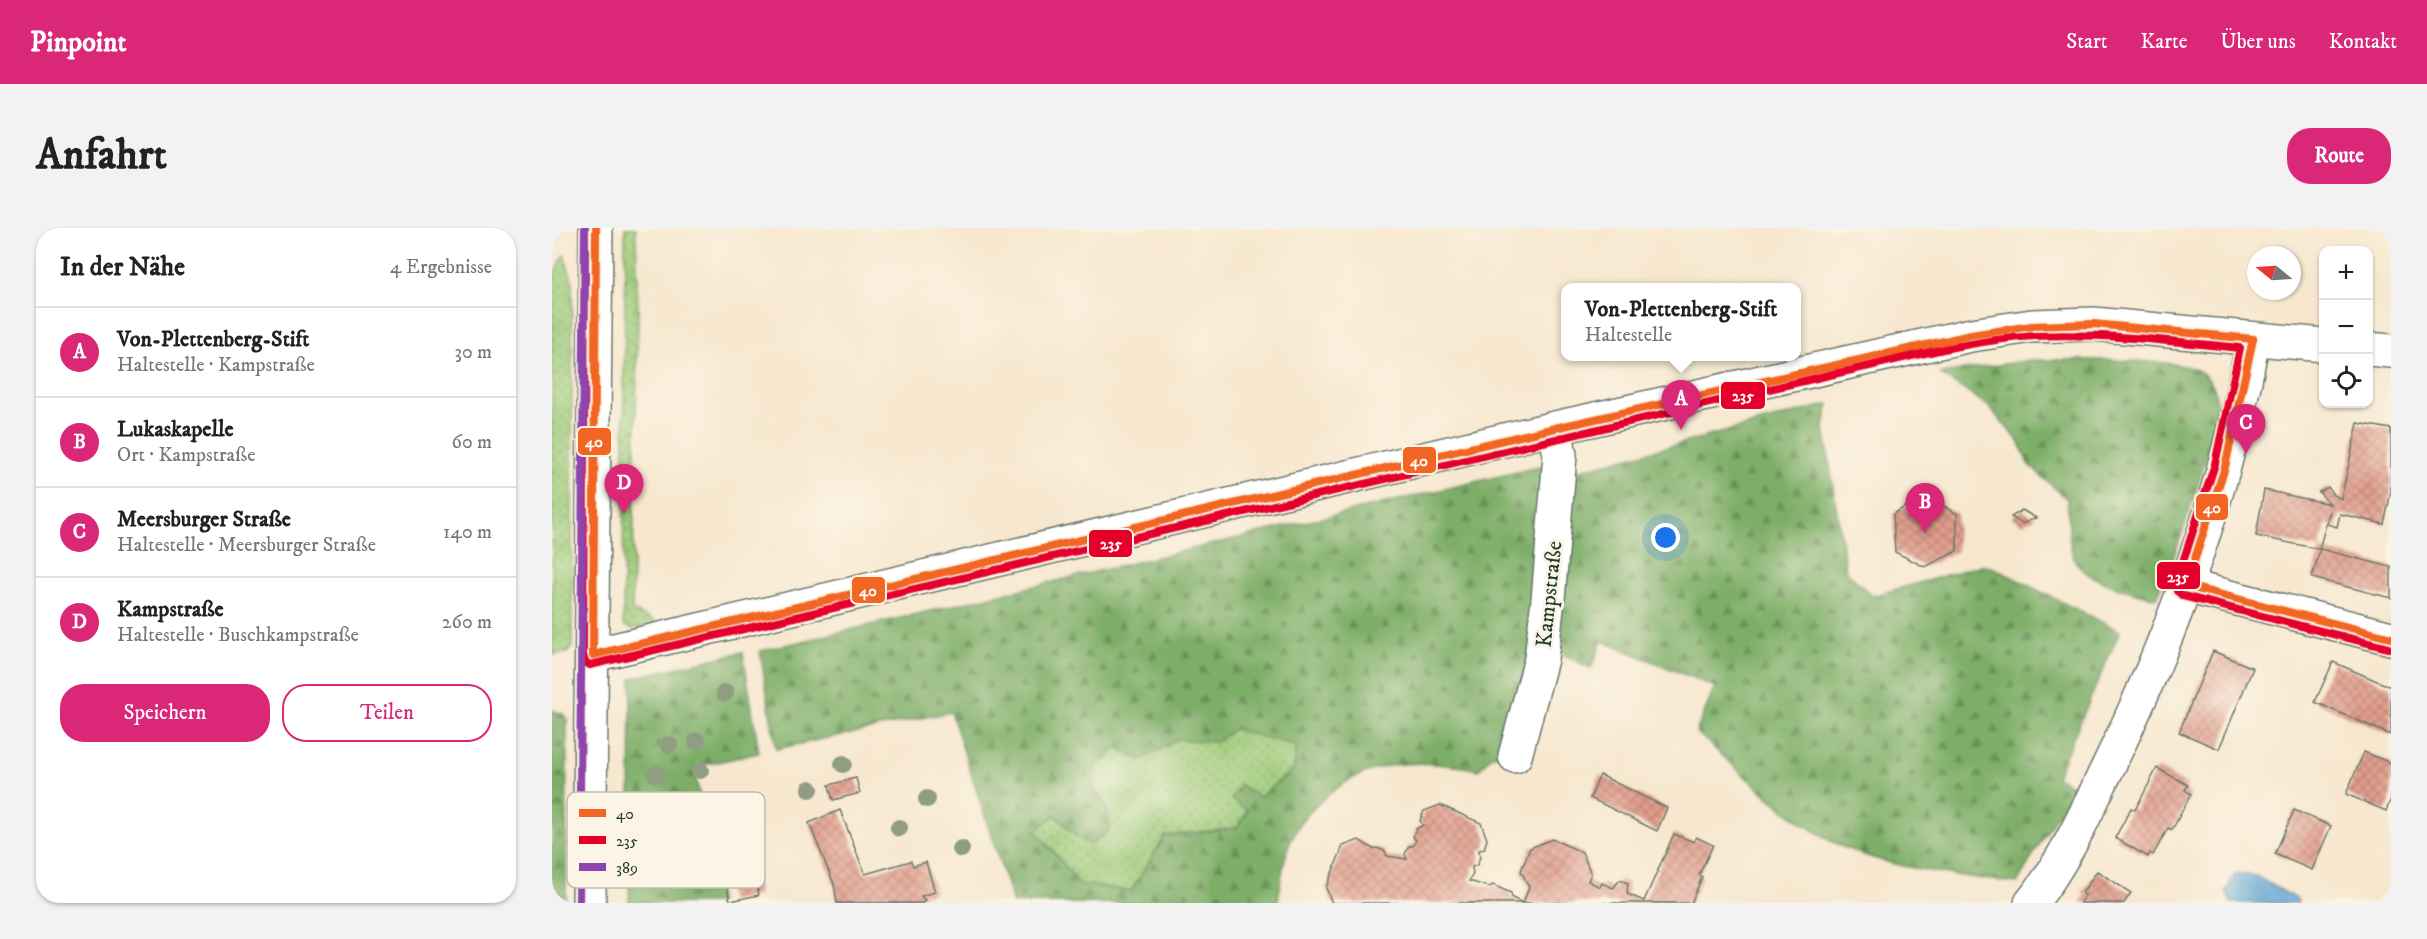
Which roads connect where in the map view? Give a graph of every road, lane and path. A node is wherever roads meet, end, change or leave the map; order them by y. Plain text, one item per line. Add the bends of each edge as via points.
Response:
1 (596, 228) edge
2 (2253, 339) junction
3 (2319, 345) edge
4 (2373, 349) edge
5 (2391, 351) edge
6 (1555, 428) junction
7 (2186, 586) junction
8 (2391, 638) edge
9 (592, 656) junction
10 (1515, 756) dead end
11 (590, 792) edge
12 (588, 888) edge
13 (588, 903) edge
14 (2031, 903) edge

1 - 9 street
2 - 3 street
2 - 6 street via 2093,324 2032,326 1858,358
2 - 7 street via 2225,467
4 - 5 street
6 - 9 street
6 - 10 street, Kampstraße via 1560,455 1547,610 1541,659
7 - 8 street
7 - 14 street via 2139,704 2075,836
9 - 11 street
12 - 13 street

